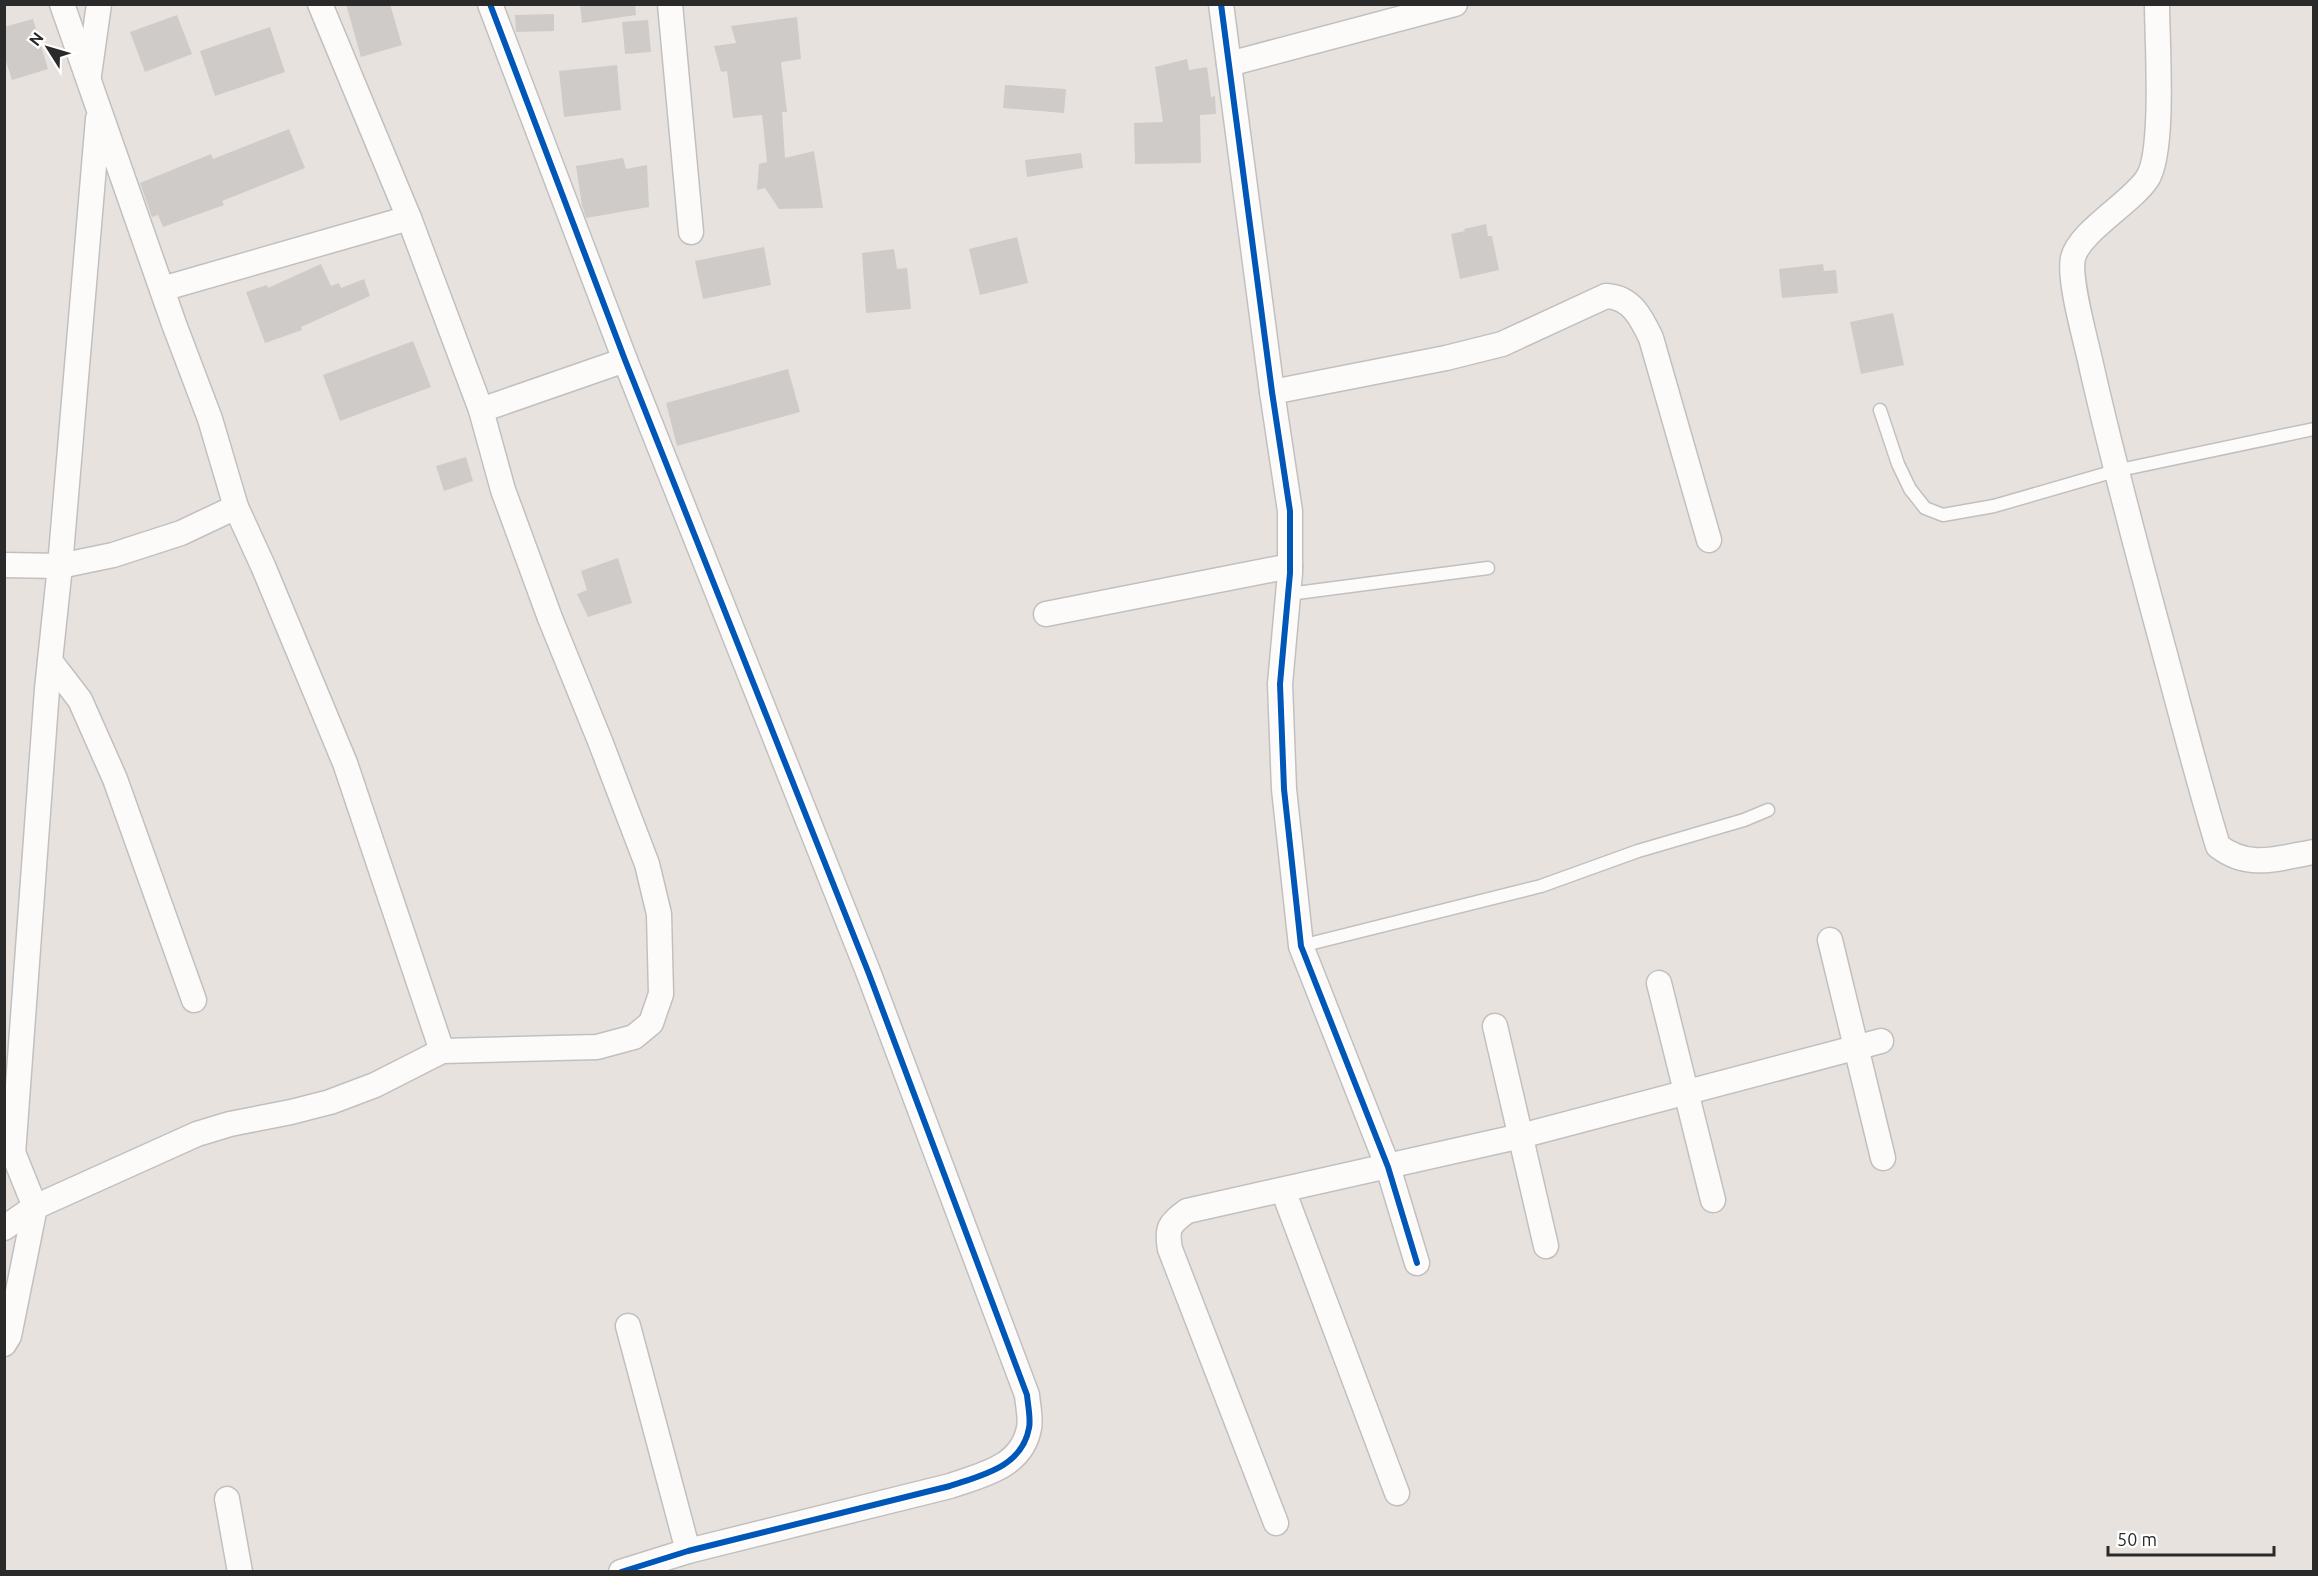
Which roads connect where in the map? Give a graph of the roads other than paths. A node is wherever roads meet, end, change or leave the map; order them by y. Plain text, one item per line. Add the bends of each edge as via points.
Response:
1 (62, 4) edge
2 (99, 4) edge
3 (320, 4) edge
4 (490, 4) edge
5 (670, 4) edge
6 (1221, 4) edge
7 (1455, 4) edge
8 (2157, 4) edge
9 (1228, 64) junction
10 (88, 78) junction
11 (99, 110) junction
12 (409, 218) junction
13 (691, 232) dead end
14 (162, 289) junction
15 (625, 360) junction
16 (1272, 392) junction
17 (481, 410) junction
18 (1880, 410) dead end
19 (2313, 429) edge
20 (2115, 471) junction
21 (236, 507) junction
22 (1709, 540) dead end
23 (4, 565) edge
24 (60, 566) junction
25 (1290, 566) junction
26 (1488, 568) dead end
27 (1289, 594) junction
28 (1046, 614) dead end
29 (50, 661) junction
30 (1768, 810) dead end
31 (2313, 852) edge
32 (1830, 940) dead end
33 (1301, 946) junction
34 (1659, 983) dead end
35 (195, 1000) dead end
36 (1495, 1026) dead end
37 (1881, 1041) dead end
38 (1856, 1047) junction
39 (442, 1051) junction
40 (1688, 1093) junction
41 (1521, 1136) junction
42 (9, 1143) edge
43 (1882, 1158) dead end
44 (1388, 1167) junction
45 (1283, 1190) junction
46 (1713, 1200) dead end
47 (35, 1208) junction
48 (4, 1228) edge
49 (1546, 1246) dead end
50 (1417, 1263) dead end
51 (628, 1326) dead end
52 (4, 1344) edge
53 (1397, 1493) dead end
54 (227, 1499) dead end
55 (1276, 1523) dead end
56 (688, 1551) junction
57 (240, 1572) edge
58 (621, 1572) edge

1 - 10 street
2 - 10 street
3 - 12 street
4 - 15 street
5 - 13 street
6 - 9 street
7 - 9 street
8 - 20 street via 2158,108 2149,177 2084,240 2073,257 2078,305
9 - 16 street
10 - 11 street
11 - 14 street
11 - 24 street
12 - 14 street
12 - 17 street
14 - 21 street via 210,419
15 - 17 street
15 - 56 street via 869,974 1027,1395 1030,1427 1022,1450 1001,1468 977,1477
16 - 22 street via 1502,344 1606,296 1617,297 1640,316 1651,338
16 - 25 street via 1290,510
17 - 39 street via 503,490 542,597 647,864 659,914 662,994 651,1023 634,1036 597,1047
18 - 20 lane via 1910,489 1925,508 1943,515 1994,506
19 - 20 lane
20 - 31 street via 2218,846 2252,861
21 - 24 street via 181,533 113,555
21 - 39 street via 345,763
23 - 24 street
24 - 29 street
25 - 27 street
25 - 28 street
26 - 27 lane
27 - 33 street via 1280,696 1284,789
29 - 35 street via 80,700 115,779
29 - 42 street
30 - 33 lane via 1541,886
32 - 38 street
33 - 44 street
34 - 40 street
36 - 41 street
37 - 38 street
38 - 40 street
38 - 43 street
39 - 47 street via 375,1085 330,1102 197,1134
40 - 41 street
40 - 46 street
41 - 44 street
41 - 49 street
42 - 47 street
44 - 45 street
44 - 50 street
45 - 53 street
45 - 55 street via 1187,1211 1173,1221 1167,1233
47 - 48 street
47 - 52 street via 9,1336
51 - 56 street
54 - 57 street
56 - 58 street

